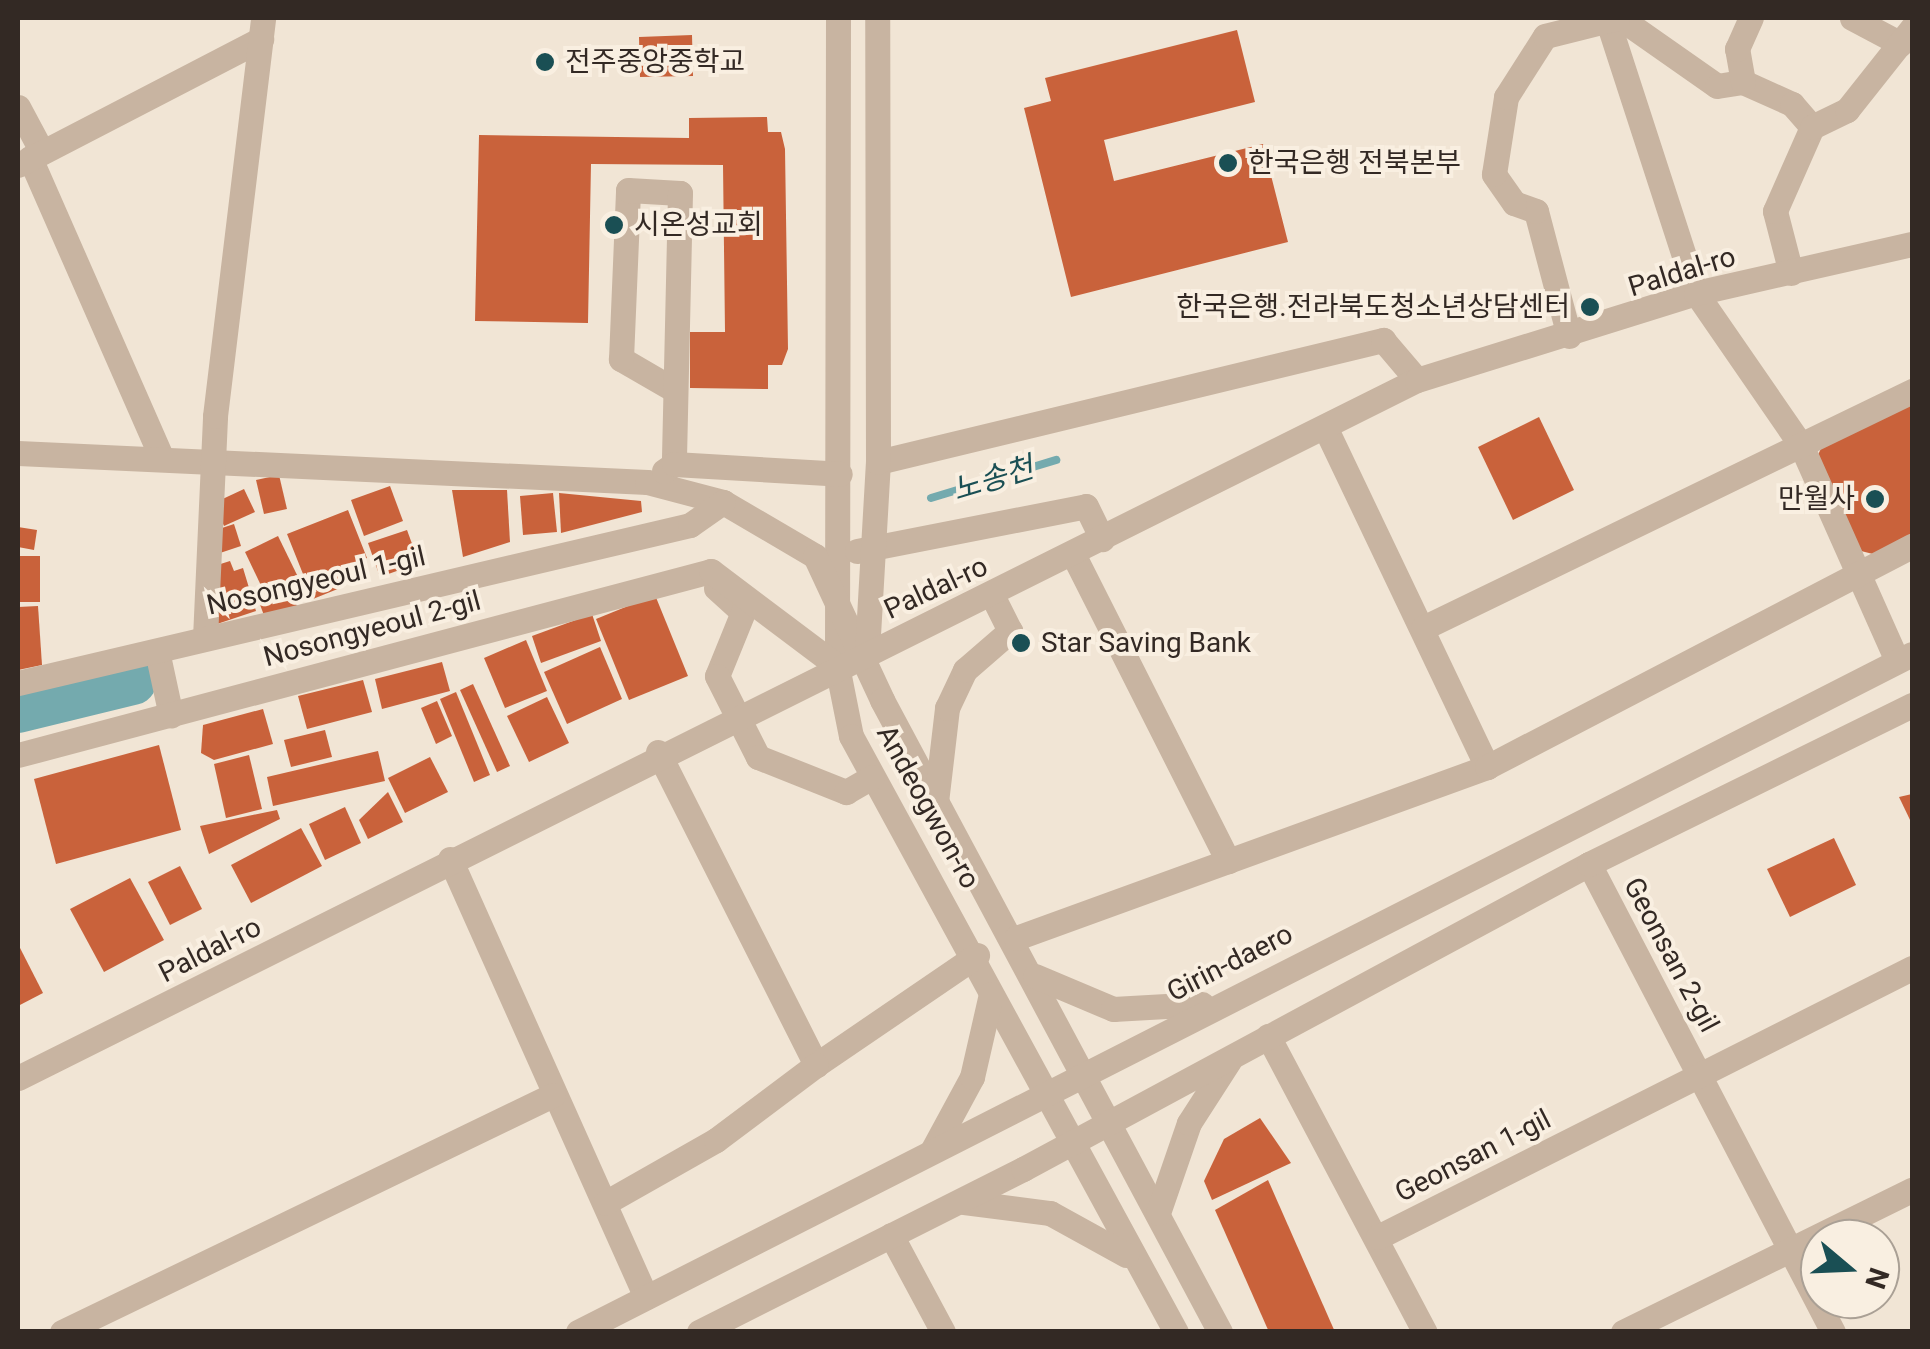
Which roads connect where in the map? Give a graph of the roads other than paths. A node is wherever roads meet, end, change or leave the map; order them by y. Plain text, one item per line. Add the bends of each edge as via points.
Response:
1 (838, 18) edge
2 (876, 18) edge
3 (1752, 18) edge
4 (1852, 18) edge
5 (1615, 19) edge
6 (262, 28) edge
7 (1907, 36) edge
8 (1744, 82) junction
9 (18, 107) edge
10 (1812, 128) junction
11 (30, 158) edge
12 (1912, 244) edge
13 (1791, 273) junction
14 (1696, 293) junction
15 (1570, 336) junction
16 (1417, 380) junction
17 (670, 388) junction
18 (1912, 391) edge
19 (1325, 427) junction
20 (1801, 445) junction
21 (18, 453) edge
22 (162, 458) junction
23 (211, 461) junction
24 (878, 462) junction
25 (674, 464) junction
26 (840, 474) junction
27 (647, 482) junction
28 (723, 502) junction
29 (1102, 539) junction
30 (628, 540) junction
31 (1912, 546) edge
32 (873, 549) junction
33 (842, 554) junction
34 (815, 556) junction
35 (1074, 556) junction
36 (1860, 574) junction
37 (718, 575) junction
38 (670, 578) junction
39 (992, 595) junction
40 (840, 611) junction
41 (1423, 628) junction
42 (205, 638) junction
43 (157, 651) junction
44 (867, 652) junction
45 (1905, 657) edge
46 (837, 666) junction
47 (18, 683) edge
48 (1912, 705) edge
49 (735, 715) junction
50 (171, 716) junction
51 (658, 752) junction
52 (18, 755) edge
53 (1487, 766) junction
54 (872, 777) junction
55 (936, 802) junction
56 (450, 859) junction
57 (1228, 861) junction
58 (1589, 864) junction
59 (1016, 938) junction
60 (977, 955) junction
61 (1912, 968) edge
62 (1035, 976) junction
63 (991, 990) junction
64 (1217, 1002) junction
65 (1268, 1036) junction
66 (1236, 1052) junction
67 (816, 1065) junction
68 (1083, 1072) junction
69 (1700, 1075) junction
70 (18, 1078) edge
71 (1042, 1091) junction
72 (553, 1095) junction
73 (1109, 1120) junction
74 (1594, 1128) joint
75 (1066, 1141) junction
76 (930, 1154) junction
77 (1912, 1190) edge
78 (958, 1202) junction
79 (605, 1203) junction
80 (1158, 1213) junction
81 (891, 1235) junction
82 (1378, 1237) junction
83 (1792, 1252) junction
84 (1131, 1258) junction
85 (646, 1298) junction
86 (62, 1332) edge
87 (578, 1332) edge
88 (699, 1332) edge
89 (944, 1332) edge
90 (1176, 1332) edge
91 (1220, 1332) edge
92 (1424, 1332) edge
93 (1623, 1332) edge
94 (1834, 1332) edge

1 - 26 street, Andeogwon-ro
2 - 24 street
3 - 8 street via 1737,49
4 - 7 street
5 - 8 street via 1718,86
5 - 14 street
5 - 15 street via 1545,36 1506,97 1494,174 1514,204 1536,211
6 - 11 street
6 - 23 street
7 - 10 street via 1847,110
8 - 10 street via 1792,104
9 - 11 street
10 - 13 street via 1776,211
11 - 22 street
12 - 13 street, Paldal-ro
13 - 14 street, Paldal-ro
14 - 15 street, Paldal-ro
14 - 20 street
15 - 16 street, Paldal-ro
16 - 19 street, Paldal-ro
16 - 24 street via 1383,340
17 - 17 street via 680,193 628,190 621,360
17 - 25 street
18 - 20 street
19 - 29 street, Paldal-ro
19 - 41 street
20 - 36 street
20 - 41 street
21 - 22 street
22 - 23 street
23 - 27 street
23 - 42 street
24 - 32 street
25 - 26 street
25 - 27 street
26 - 33 street, Andeogwon-ro
27 - 28 street
28 - 30 street, Nosongyeoul 1-gil via 690,525
28 - 34 street
29 - 32 street via 1086,506
29 - 35 street, Paldal-ro
30 - 38 street via 670,548
30 - 42 street, Nosongyeoul 1-gil
31 - 36 street
32 - 33 street
32 - 44 street
33 - 34 street
33 - 40 street, Andeogwon-ro
34 - 40 street
35 - 39 street, Paldal-ro
35 - 57 street
36 - 45 street
36 - 53 street
37 - 38 street, Nosongyeoul 2-gil
37 - 46 street
37 - 49 street via 714,587 743,612 717,676
38 - 50 street, Nosongyeoul 2-gil
39 - 44 street, Paldal-ro
39 - 55 street via 1010,631 965,670 951,698
40 - 44 street
40 - 46 street, Andeogwon-ro
41 - 53 street
42 - 43 street, Nosongyeoul 1-gil
43 - 47 street, Nosongyeoul 1-gil
43 - 50 street
44 - 46 street, Paldal-ro
44 - 55 street
45 - 64 street, Girin-daero
46 - 49 street, Paldal-ro
46 - 54 street, Andeogwon-ro via 851,736
48 - 58 street
49 - 51 street, Paldal-ro
49 - 54 street via 758,758 846,792
50 - 52 street, Nosongyeoul 2-gil
51 - 56 street, Paldal-ro
51 - 67 street
53 - 57 street
54 - 60 street, Andeogwon-ro
55 - 59 street
56 - 70 street, Paldal-ro
56 - 72 street
57 - 59 street
58 - 65 street
58 - 69 street, Geonsan 2-gil
59 - 62 street
60 - 63 street, Andeogwon-ro
60 - 67 street
61 - 69 street, Geonsan 2-gil
62 - 64 street via 1131,1012
62 - 68 street
63 - 71 street, Andeogwon-ro
63 - 76 street via 990,1029 962,1105
64 - 68 street, Girin-daero
65 - 66 street
65 - 82 street, Geonsan 1-gil
66 - 73 street
66 - 80 street via 1196,1107
67 - 79 street via 716,1140
68 - 71 street, Girin-daero
68 - 73 street
69 - 74 street, Geonsan 2-gil
69 - 83 street, Geonsan 2-gil
71 - 75 street, Andeogwon-ro
71 - 76 street, Girin-daero
72 - 79 street
72 - 86 street
73 - 75 street
73 - 80 street
74 - 82 street, Geonsan 1-gil
75 - 78 street
75 - 84 street, Andeogwon-ro
76 - 85 street, Girin-daero
77 - 83 street
78 - 81 street
78 - 84 street via 1050,1212
79 - 85 street
80 - 91 street
81 - 88 street
81 - 89 street
82 - 92 street, Geonsan 1-gil
83 - 93 street
83 - 94 street, Geonsan 2-gil
84 - 90 street, Andeogwon-ro
85 - 87 street, Girin-daero

